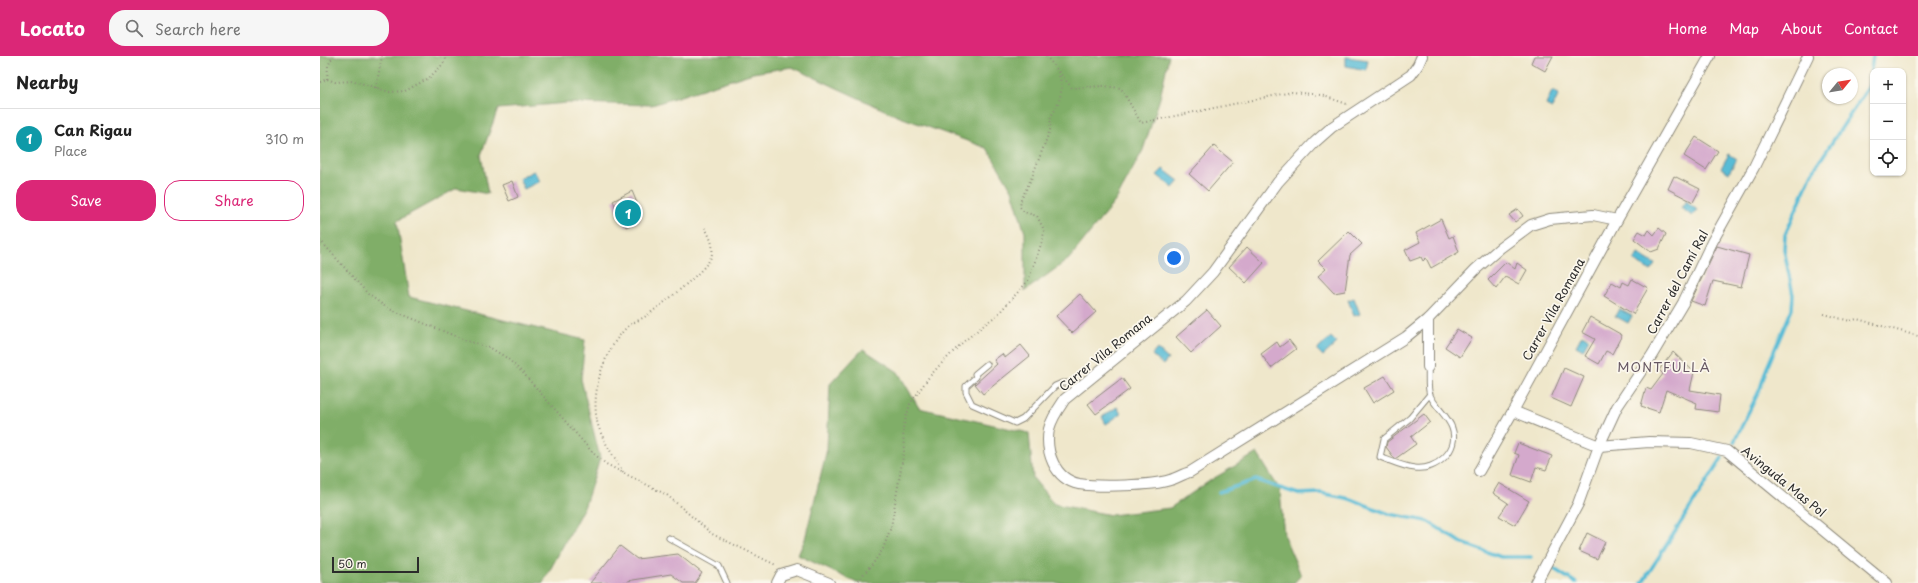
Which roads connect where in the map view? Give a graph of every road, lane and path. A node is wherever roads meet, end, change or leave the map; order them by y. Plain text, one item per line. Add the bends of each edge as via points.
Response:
1 (333, 56) edge
2 (382, 56) edge
3 (447, 56) edge
4 (1046, 56) edge
5 (1422, 56) edge
6 (1710, 56) edge
7 (1808, 56) edge
8 (1058, 71) junction
9 (327, 79) junction
10 (320, 82) edge
11 (376, 88) junction
12 (1360, 108) junction
13 (1616, 220) junction
14 (705, 228) dead end
15 (320, 240) edge
16 (1824, 314) dead end
17 (1428, 320) junction
18 (1918, 336) edge
19 (987, 364) dead end
20 (1428, 367) joint
21 (1077, 389) junction
22 (1430, 394) junction
23 (1513, 411) junction
24 (1599, 446) junction
25 (1479, 471) dead end
26 (624, 473) junction
27 (669, 538) dead end
28 (790, 572) junction
29 (727, 583) edge
30 (777, 583) edge
31 (829, 583) edge
32 (855, 583) edge
33 (1536, 583) edge
34 (1887, 583) edge

1 - 9 path via 328,66
2 - 11 path
3 - 11 path via 444,64 429,78 405,91 390,92
4 - 8 path
5 - 12 street, Carrer Vila Romana via 1411,75
6 - 13 street, Carrer Vila Romana
7 - 24 street, Carrer del Camí Ral via 1683,303 1617,408
8 - 12 path via 1072,88 1120,88 1141,123 1292,92 1321,95
8 - 32 path via 1062,86 1060,98 1051,116 1050,130 1021,200 1020,207 1024,212 1037,216 1044,230 1040,250 1028,281 998,314 962,342 928,377 910,404 903,428 904,451 891,527 883,549
9 - 10 path
9 - 11 path via 335,82 354,81
12 - 21 street, Carrer Vila Romana via 1332,127 1294,162 1213,272 1186,301
13 - 17 street, Carrer Vila Romana via 1592,215 1550,219 1531,225 1476,269
13 - 23 street, Carrer Vila Romana
14 - 26 path via 712,240 711,257 699,273 646,316 626,328 608,352 597,384 597,420 605,441
15 - 26 path via 368,294 387,308 467,341 489,347 506,358 524,374 592,454
16 - 18 path
17 - 20 street
17 - 21 street, Carrer Vila Romana via 1406,337 1210,460 1170,480 1152,484 1079,484 1066,479 1057,470 1047,442 1049,427 1065,399
19 - 21 lane via 966,386 966,392 972,404 1014,423 1023,419 1054,386 1069,383
20 - 22 lane
22 - 22 lane via 1453,428 1452,450 1441,460 1426,467 1415,468 1380,457 1384,439 1410,418
23 - 24 street
23 - 25 street, Carrer Vila Romana
24 - 33 street, Carrer del Camí Ral via 1578,504
24 - 34 street, Avinguda Mas Pol via 1649,442 1691,443 1726,451
26 - 28 path via 667,495 712,534
27 - 29 lane via 719,566
28 - 30 street via 781,575
28 - 31 street via 797,570

